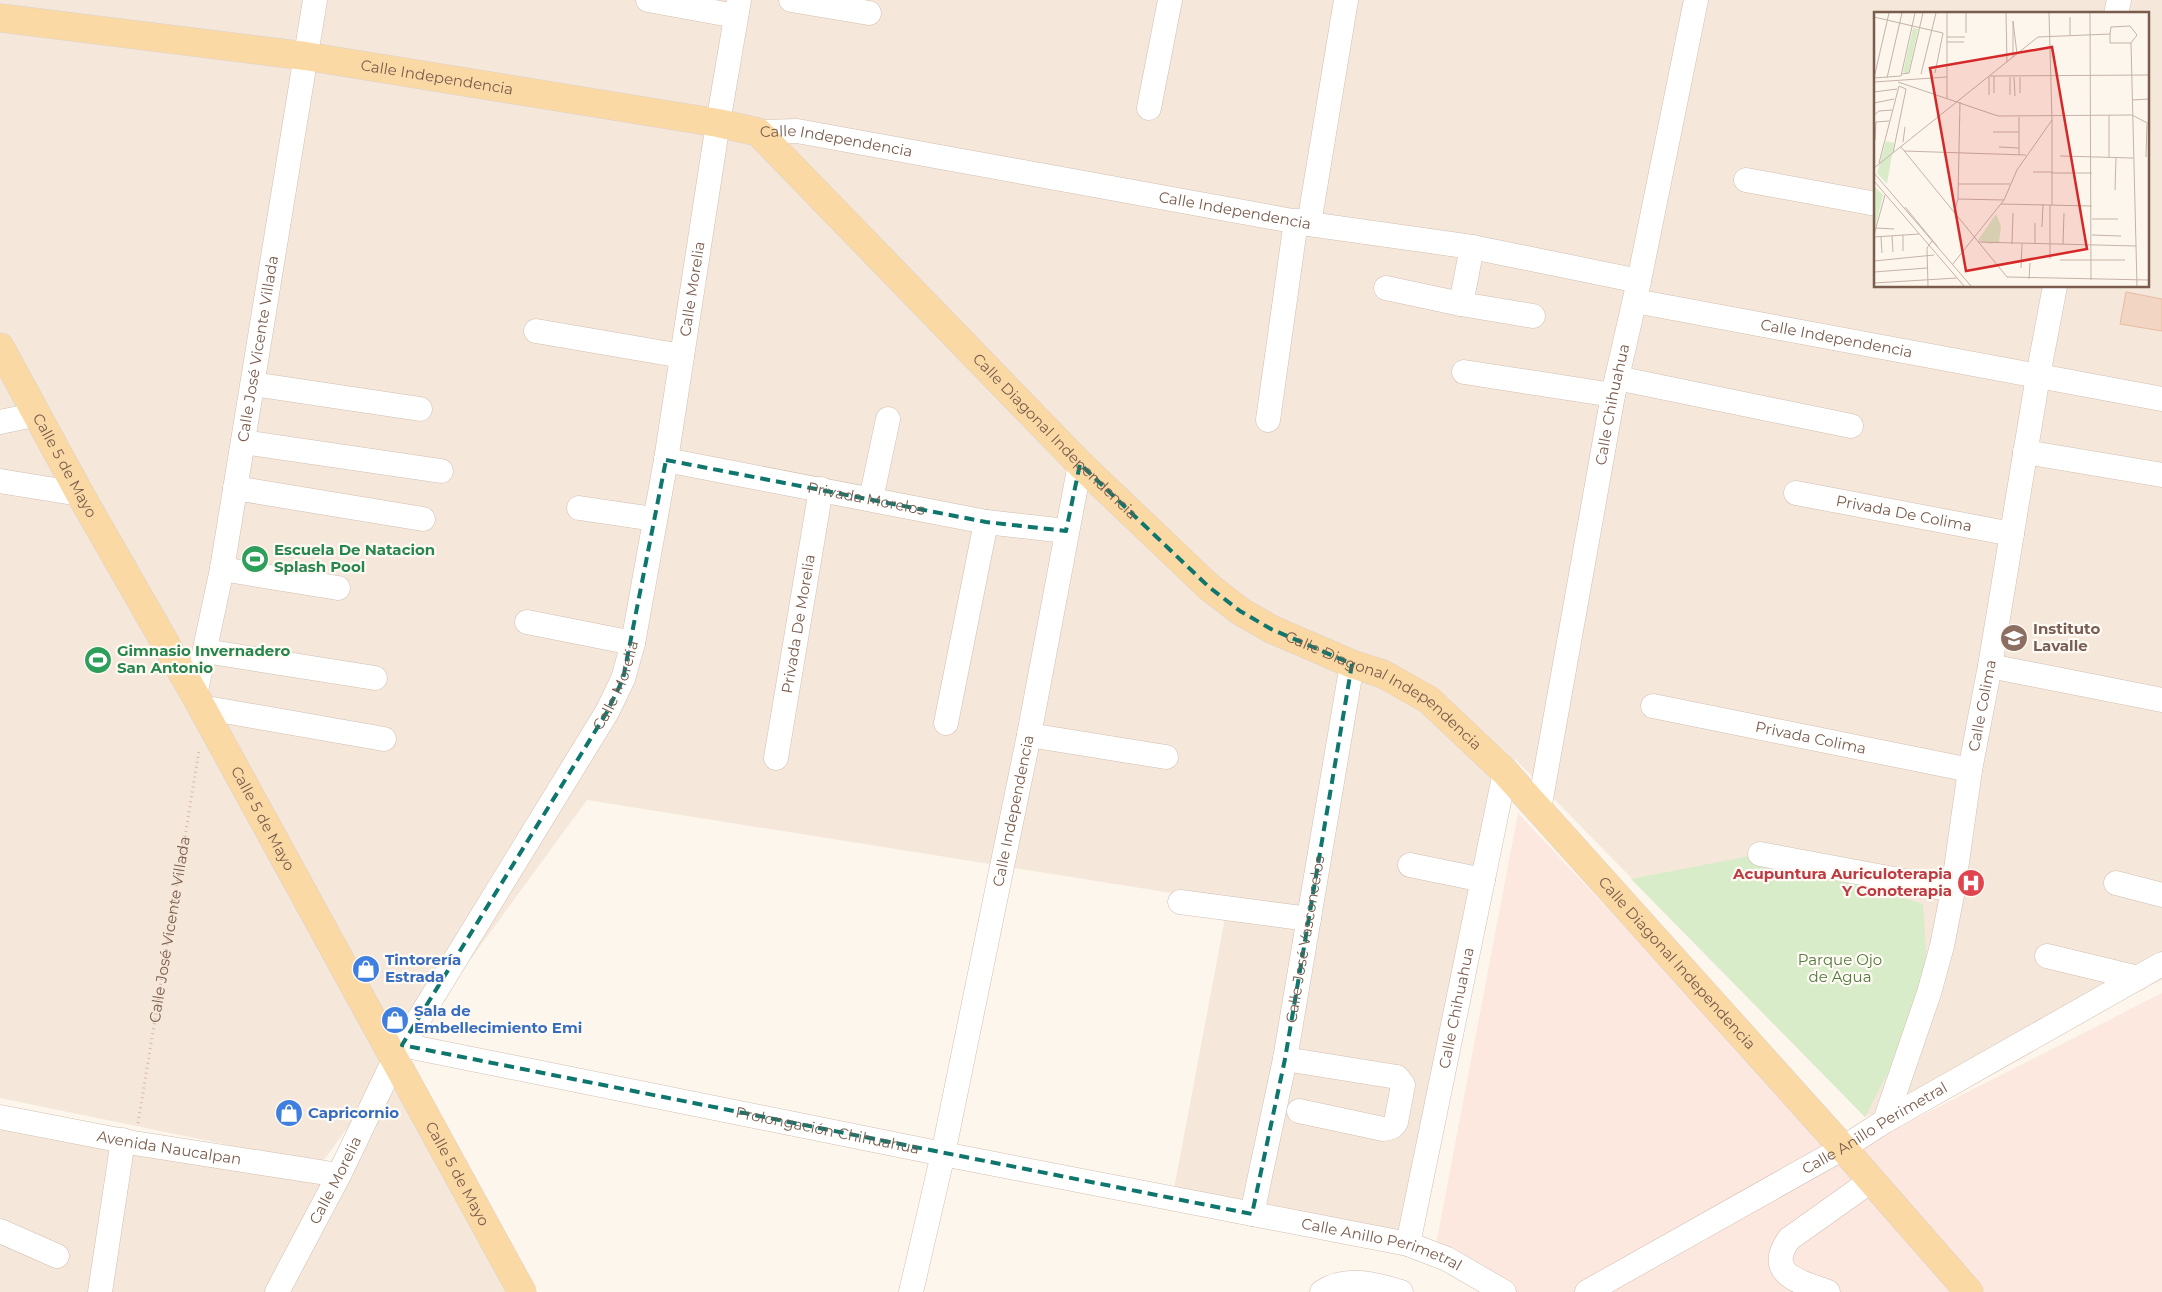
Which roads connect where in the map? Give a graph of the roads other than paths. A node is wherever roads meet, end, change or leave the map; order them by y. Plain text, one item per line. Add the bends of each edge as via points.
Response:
1 (314, 0) edge
2 (648, 0) edge
3 (791, 0) edge
4 (1170, 0) edge
5 (1346, 0) edge
6 (1696, 0) edge
7 (738, 8) edge
8 (869, 13) dead end
9 (0, 18) edge
10 (305, 56) junction
11 (1149, 108) dead end
12 (718, 123) junction
13 (758, 132) junction
14 (1746, 180) dead end
15 (1874, 204) edge
16 (1302, 222) junction
17 (1472, 247) junction
18 (1386, 288) dead end
19 (2055, 288) edge
20 (1637, 291) junction
21 (1461, 304) junction
22 (1533, 316) dead end
23 (536, 331) dead end
24 (0, 347) edge
25 (682, 356) junction
26 (1464, 372) dead end
27 (2038, 376) junction
28 (8, 379) edge
29 (253, 384) junction
30 (1615, 386) junction
31 (2162, 399) edge
32 (420, 409) dead end
33 (38, 414) junction
34 (888, 420) dead end
35 (1268, 420) dead end
36 (0, 422) edge
37 (1850, 426) dead end
38 (243, 442) junction
39 (2025, 452) junction
40 (666, 460) junction
41 (1080, 464) junction
42 (441, 471) dead end
43 (2162, 475) edge
44 (0, 481) edge
45 (235, 488) junction
46 (821, 489) junction
47 (1796, 493) dead end
48 (80, 494) junction
49 (872, 499) junction
50 (579, 508) dead end
51 (423, 519) dead end
52 (654, 519) junction
53 (986, 522) junction
54 (1066, 531) junction
55 (2012, 534) junction
56 (222, 569) junction
57 (338, 588) dead end
58 (527, 622) dead end
59 (633, 643) junction
60 (205, 651) junction
61 (1352, 664) junction
62 (1990, 666) junction
63 (375, 678) dead end
64 (2162, 700) edge
65 (200, 706) junction
66 (1653, 706) dead end
67 (946, 722) dead end
68 (1029, 735) junction
69 (384, 739) dead end
70 (1166, 757) dead end
71 (776, 758) dead end
72 (1970, 770) junction
73 (1505, 772) junction
74 (1539, 810) junction
75 (1760, 854) dead end
76 (1410, 865) dead end
77 (1483, 880) junction
78 (2116, 882) dead end
79 (1953, 890) junction
80 (2162, 895) edge
81 (1180, 902) dead end
82 (1309, 919) junction
83 (2047, 956) dead end
84 (2162, 964) edge
85 (2138, 978) junction
86 (399, 1051) junction
87 (1285, 1059) junction
88 (1299, 1111) dead end
89 (0, 1117) edge
90 (1885, 1121) junction
91 (128, 1142) junction
92 (1843, 1148) junction
93 (943, 1154) junction
94 (339, 1175) junction
95 (1872, 1180) junction
96 (1252, 1214) junction
97 (0, 1231) edge
98 (1408, 1244) junction
99 (56, 1256) dead end
100 (100, 1292) edge
101 (277, 1292) edge
102 (522, 1292) edge
103 (911, 1292) edge
104 (1322, 1292) edge
105 (1400, 1292) edge
106 (1504, 1292) edge
107 (1587, 1292) edge
108 (1828, 1292) edge
109 (1969, 1292) edge

1 - 10 street, Calle José Vicente Villada
2 - 7 street
3 - 8 street
4 - 11 street
5 - 16 street
6 - 20 street, Calle Chihuahua
7 - 12 street, Calle Morelia
9 - 10 main road, Calle Independencia
10 - 12 main road, Calle Independencia
10 - 29 street, Calle José Vicente Villada
12 - 13 main road, Calle Independencia
12 - 25 street, Calle Morelia
13 - 16 street, Calle Independencia via 797,131
13 - 41 main road, Calle Diagonal Independencia
14 - 15 street
16 - 17 street, Calle Independencia
16 - 35 street
17 - 20 street, Calle Independencia
17 - 21 street
18 - 21 street
19 - 27 street, Calle Colima
20 - 27 street, Calle Independencia
20 - 30 street, Calle Chihuahua
21 - 22 street
23 - 25 street
24 - 28 main road, Calle 5 de Mayo
25 - 40 street, Calle Morelia
26 - 30 street
27 - 31 street, Calle Independencia
27 - 39 street, Calle Colima
28 - 33 main road, Calle 5 de Mayo
29 - 32 street
29 - 38 street, Calle José Vicente Villada
30 - 37 street
30 - 74 street, Calle Chihuahua
33 - 36 street
33 - 48 main road, Calle 5 de Mayo
34 - 49 street
38 - 42 street
38 - 45 street, Calle José Vicente Villada
39 - 43 street
39 - 55 street, Calle Colima
40 - 46 street, Privada Morelos
40 - 52 street, Calle Morelia
41 - 54 street, Calle Independencia
41 - 61 main road, Calle Diagonal Independencia via 1208,587 1240,611 1271,630
44 - 48 street
45 - 51 street
45 - 56 street, Calle José Vicente Villada
46 - 49 street, Privada Morelos
46 - 71 street, Privada De Morelia
47 - 55 street, Privada De Colima
48 - 65 main road, Calle 5 de Mayo
49 - 53 street, Privada Morelos
50 - 52 street
52 - 59 street, Calle Morelia
53 - 54 street, Privada Morelos
53 - 67 street
54 - 68 street, Calle Independencia
55 - 62 street, Calle Colima
56 - 57 street
56 - 60 street, Calle José Vicente Villada
58 - 59 street
59 - 86 street, Calle Morelia via 623,678 607,712
60 - 63 street
60 - 65 street, Calle José Vicente Villada
61 - 73 main road, Calle Diagonal Independencia via 1383,674 1429,700
61 - 82 street, Calle José Vasconcelos
62 - 64 street
62 - 72 street, Calle Colima
65 - 69 street
65 - 86 main road, Calle 5 de Mayo
66 - 72 street, Privada Colima
68 - 70 street
68 - 93 street, Calle Independencia
72 - 79 street, Calle Colima
73 - 74 main road, Calle Diagonal Independencia
73 - 77 street, Calle Chihuahua
74 - 92 main road, Calle Diagonal Independencia
75 - 79 street
76 - 77 street
77 - 98 street, Calle Chihuahua
78 - 80 street
79 - 90 street, Calle Colima via 1929,993
81 - 82 street
82 - 87 street, Calle José Vasconcelos
83 - 85 street
84 - 85 street, Calle Anillo Perimetral
85 - 90 street, Calle Anillo Perimetral
86 - 93 street, Prolongación Chihuahua
86 - 94 street, Calle Morelia
86 - 102 main road, Calle 5 de Mayo
87 - 88 street via 1397,1077 1403,1085 1396,1122 1389,1128
87 - 96 street, Calle José Vasconcelos
89 - 91 street, Avenida Naucalpan
90 - 92 street, Calle Anillo Perimetral
91 - 94 street, Avenida Naucalpan
91 - 100 street
92 - 95 main road, Calle Diagonal Independencia
92 - 107 street, Calle Anillo Perimetral
93 - 96 street, Prolongación Chihuahua
93 - 103 street, Calle Independencia
94 - 101 street, Calle Morelia
95 - 108 street via 1789,1239 1782,1249 1780,1261 1786,1274
95 - 109 main road, Calle Diagonal Independencia
96 - 98 street, Calle Anillo Perimetral
97 - 99 street
98 - 106 street, Calle Anillo Perimetral via 1447,1259
104 - 105 street via 1347,1282 1379,1285

